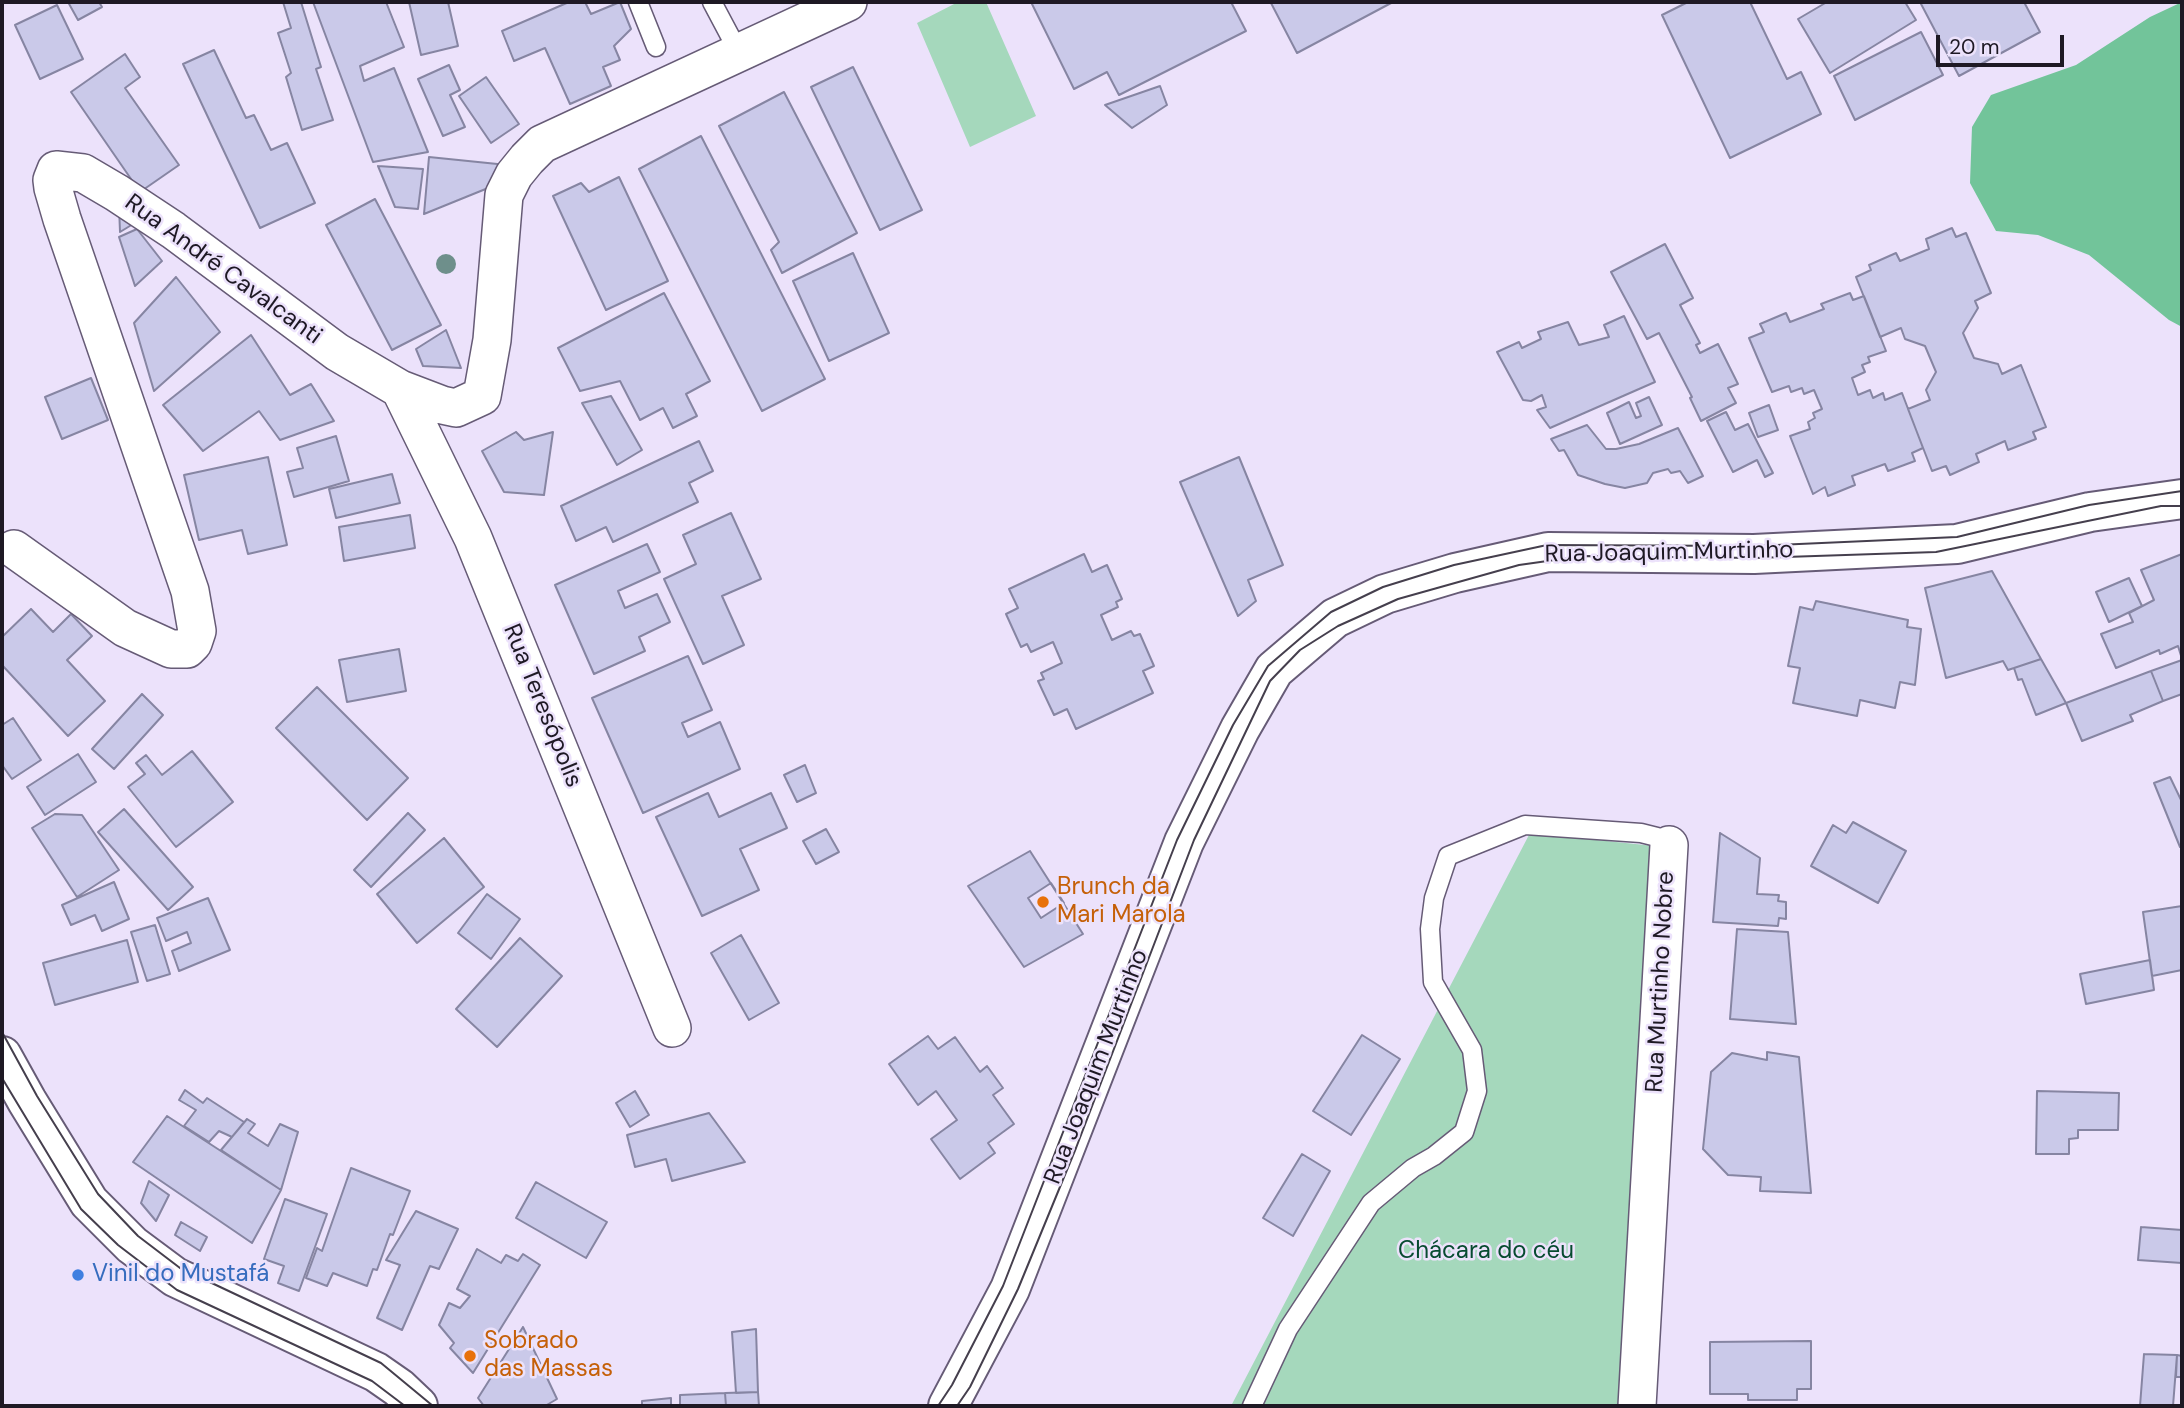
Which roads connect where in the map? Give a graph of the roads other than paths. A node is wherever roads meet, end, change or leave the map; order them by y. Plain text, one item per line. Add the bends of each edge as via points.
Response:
1 (638, 2) edge
2 (712, 2) edge
3 (848, 2) edge
4 (656, 47) dead end
5 (738, 51) junction
6 (400, 389) junction
7 (2182, 499) edge
8 (14, 549) dead end
9 (1670, 845) joint
10 (673, 1028) dead end
11 (2, 1056) edge
12 (418, 1406) edge
13 (948, 1406) edge
14 (1252, 1406) edge
15 (1637, 1406) edge

1 - 4 lane
2 - 5 lane
3 - 5 street, Rua André Cavalcanti
5 - 6 street, Rua André Cavalcanti via 542,144 514,174 504,195 492,340 482,396 456,408
6 - 8 street, Rua André Cavalcanti via 337,352 117,193 83,173 56,170 52,180 62,219 190,591 197,631 193,643 187,649 171,649 125,628
6 - 10 street, Rua Teresópolis via 474,538
7 - 13 street, Rua Joaquim Murtinho via 2090,512 1957,544 1754,554 1548,552 1397,590 1335,618 1274,670 1228,751 1184,842 1010,1289
9 - 14 lane, Rua Murtinho Nobre via 1641,833 1525,825 1448,856 1434,898 1430,929 1433,982 1472,1050 1477,1091 1464,1132 1371,1203 1288,1329
9 - 15 street, Rua Murtinho Nobre
11 - 12 street via 89,1202 132,1245 175,1277 376,1373

